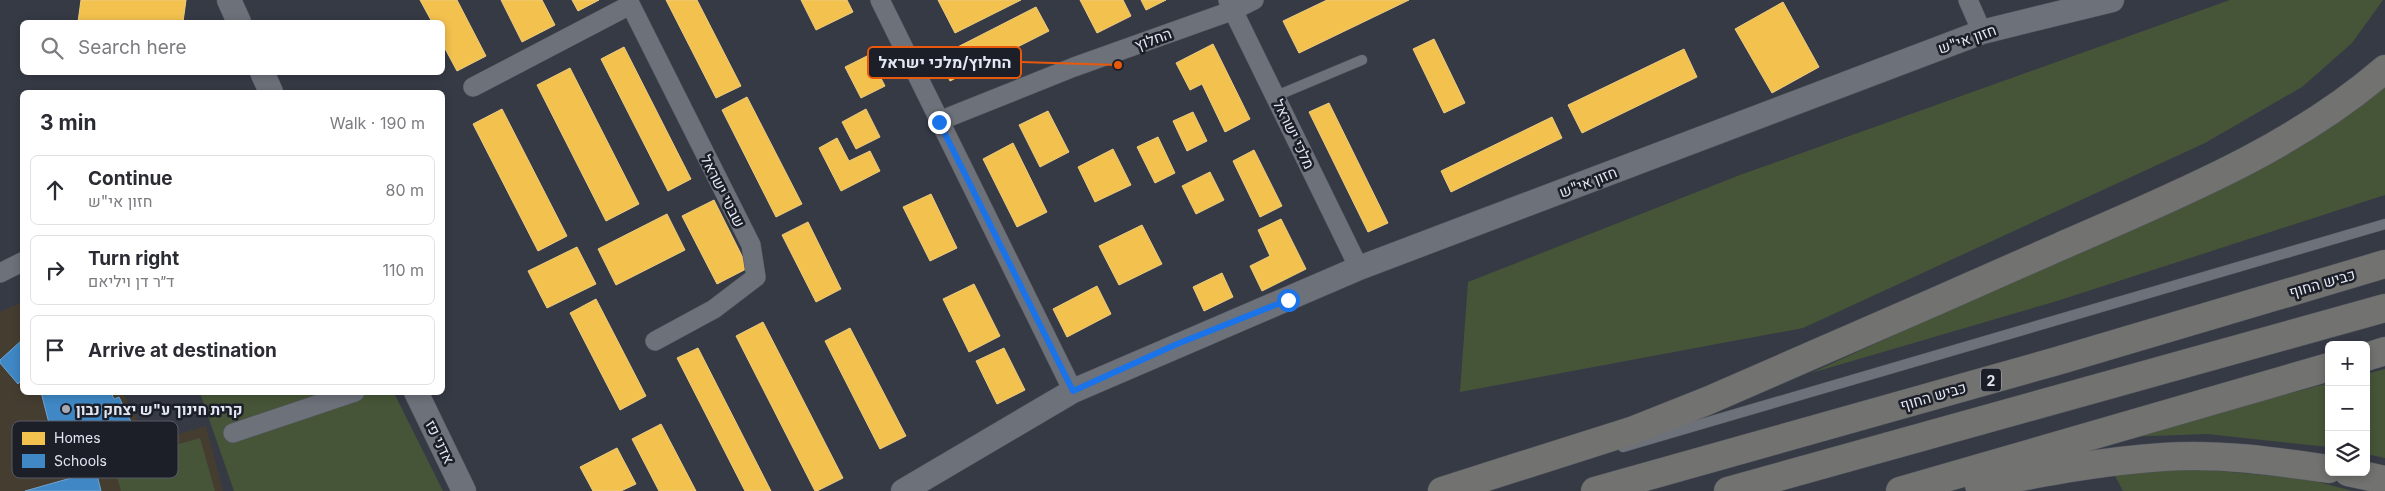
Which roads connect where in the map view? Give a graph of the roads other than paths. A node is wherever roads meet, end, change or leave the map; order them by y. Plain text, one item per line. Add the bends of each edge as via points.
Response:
1 (229, 0) edge
2 (880, 0) edge
3 (1254, 0) edge
4 (1968, 0) edge
5 (2112, 0) edge
6 (629, 3) edge
7 (1231, 5) edge
8 (238, 20) edge
9 (1982, 32) junction
10 (1362, 60) dead end
11 (2385, 69) edge
12 (263, 75) edge
13 (473, 87) dead end
14 (270, 90) edge
15 (1276, 96) junction
16 (939, 122) junction
17 (2385, 224) edge
18 (20, 263) edge
19 (2385, 264) edge
20 (1360, 268) junction
21 (0, 273) edge
22 (2385, 308) edge
23 (655, 341) dead end
24 (2385, 351) edge
25 (2370, 356) edge
26 (2325, 368) edge
27 (1073, 391) junction
28 (346, 395) edge
29 (417, 395) edge
30 (233, 433) dead end
31 (1611, 450) dead end
32 (1582, 458) dead end
33 (2325, 468) edge
34 (2366, 476) edge
35 (2385, 480) edge
36 (464, 491) edge
37 (903, 491) edge
38 (1442, 491) edge
39 (1457, 491) edge
40 (1595, 491) edge
41 (1728, 491) edge
42 (1900, 491) edge
43 (1948, 491) edge

1 - 8 street
2 - 16 street
3 - 7 street, החלוץ
4 - 9 street
5 - 9 street, חזון אי"ש
6 - 13 street
6 - 23 street, שבטי ישראל via 751,245 756,278 714,309
7 - 15 street, מלכי ישראל
7 - 16 street, החלוץ
9 - 20 street, חזון אי"ש
10 - 15 lane
11 - 38 highway via 2284,141 2172,197 1670,416
12 - 14 street
15 - 20 street, מלכי ישראל
16 - 27 street
17 - 31 lane
18 - 21 street
19 - 40 highway, כביש החוף / 2 via 2057,361
20 - 27 street, חזון אי"ש
22 - 41 highway
24 - 25 highway
26 - 42 highway
27 - 37 street, חזון אי"ש
28 - 30 street
29 - 36 street, אדני פז
32 - 39 lane
33 - 43 highway via 2252,458 2164,456 2063,468
34 - 35 highway

